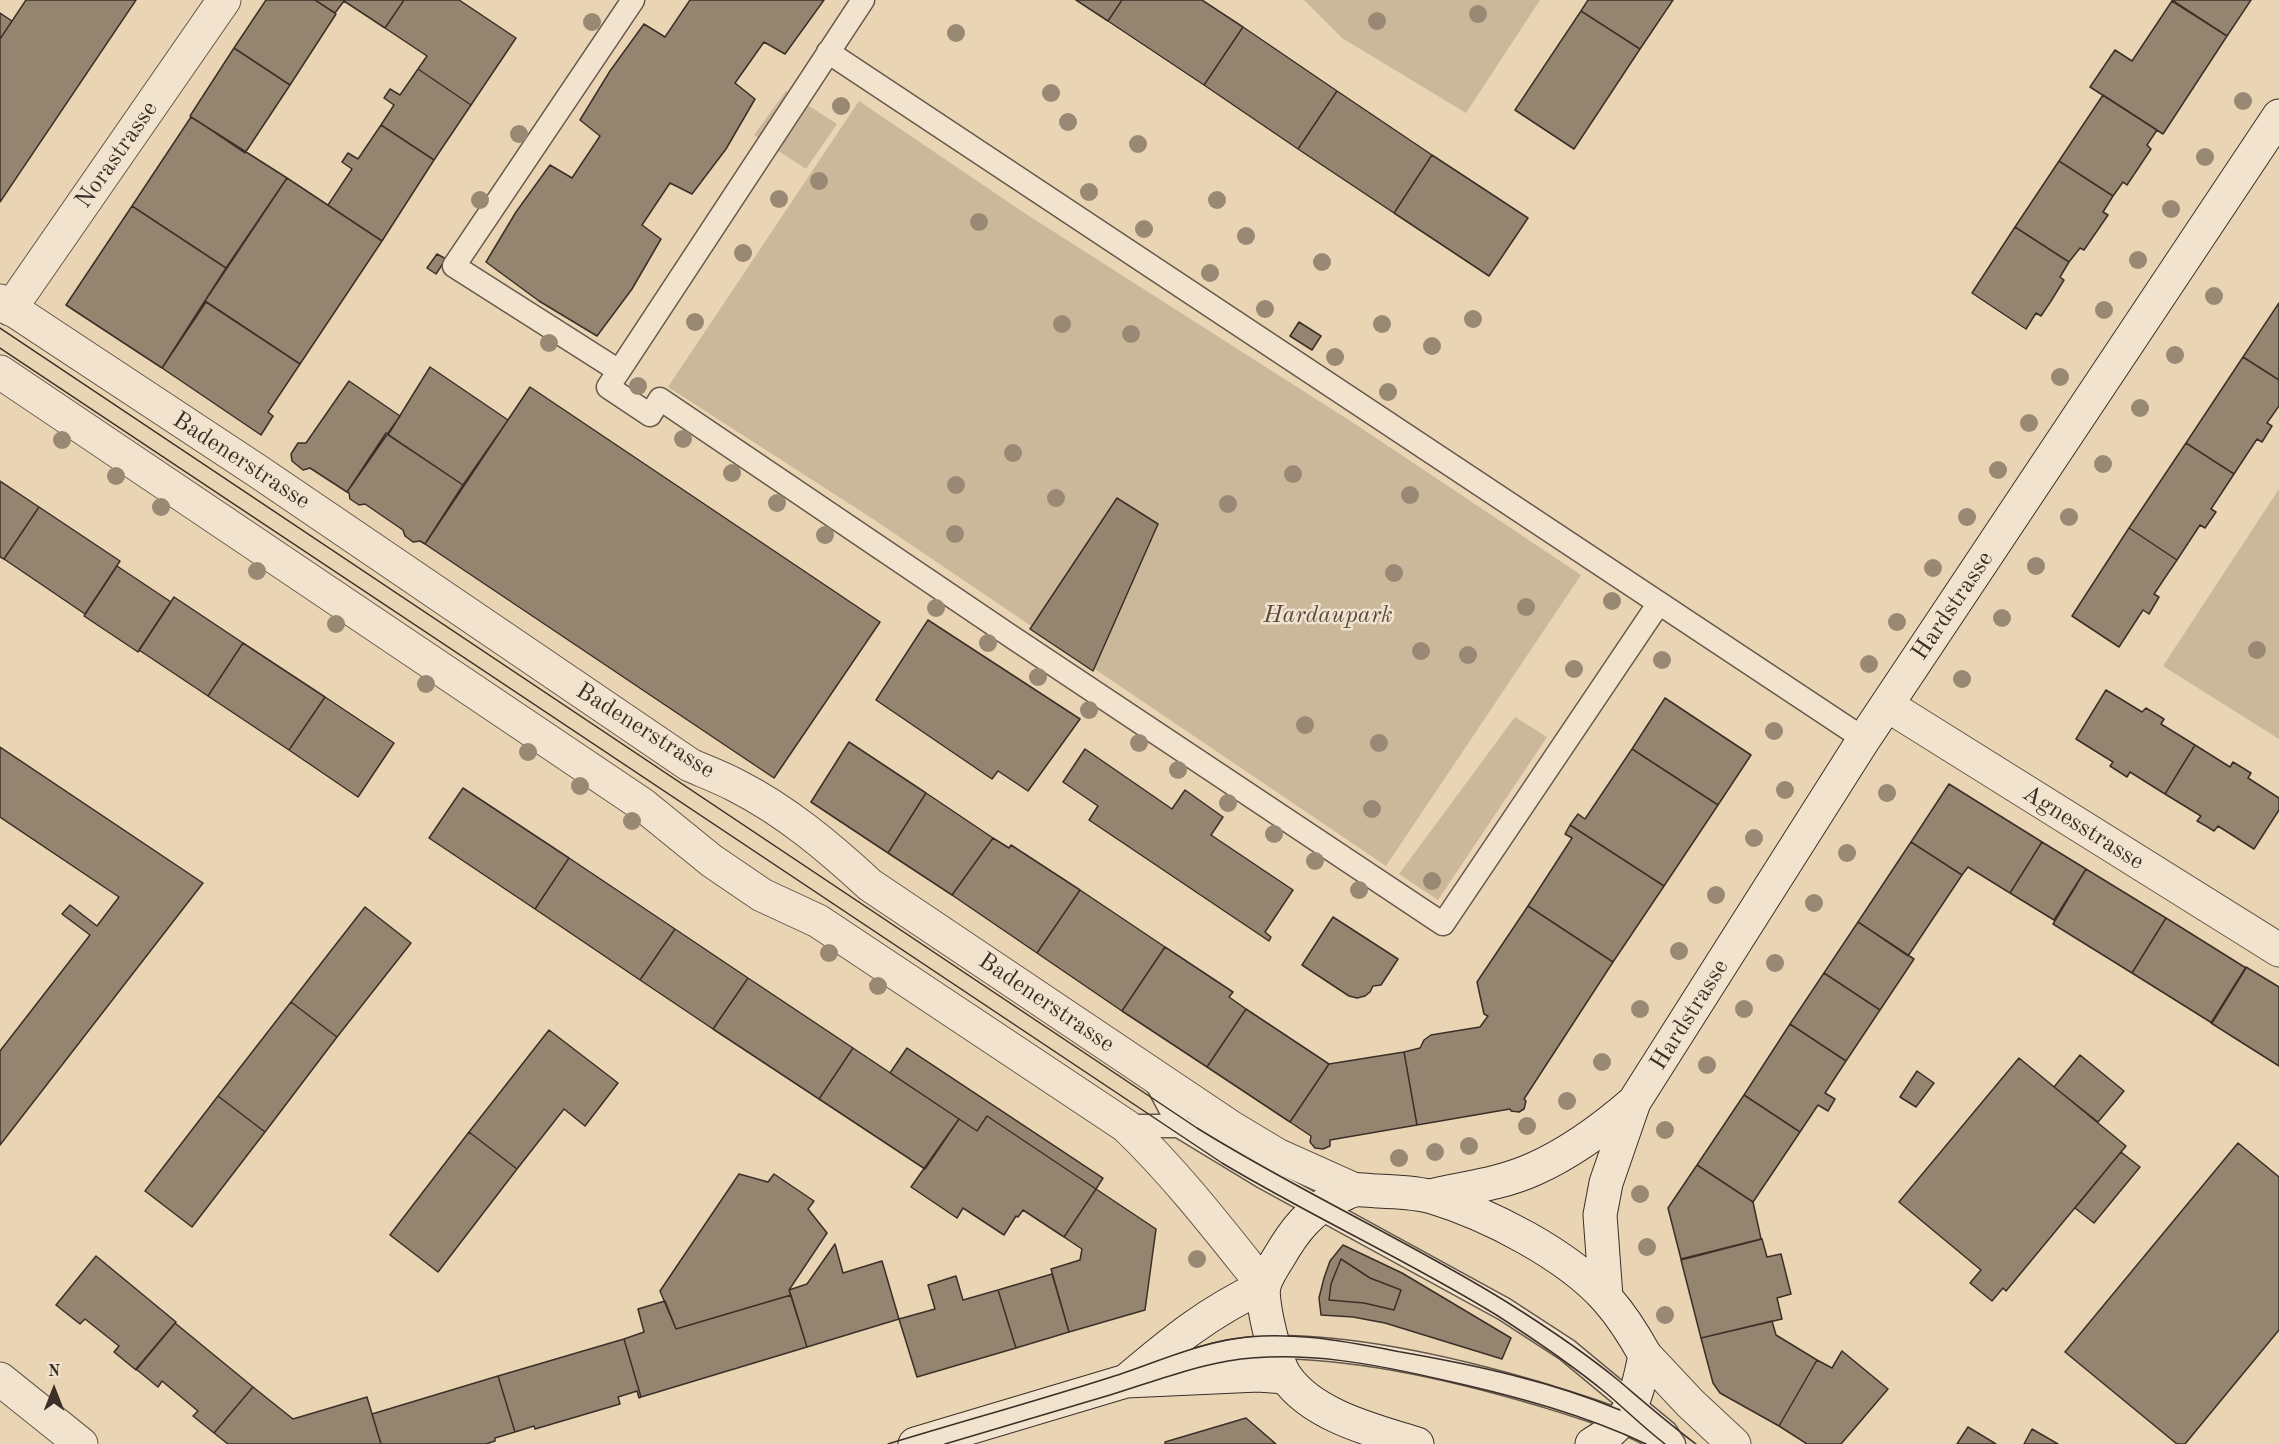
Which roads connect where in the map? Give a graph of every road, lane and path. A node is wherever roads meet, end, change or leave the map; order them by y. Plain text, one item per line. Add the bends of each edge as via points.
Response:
1 (224, 0) edge
2 (633, 0) edge
3 (863, 0) edge
4 (828, 52) junction
5 (2279, 116) edge
6 (5, 305) edge
7 (619, 371) junction
8 (0, 372) edge
9 (1659, 603) junction
10 (1887, 705) junction
11 (1864, 739) junction
12 (2279, 950) edge
13 (1152, 1074) junction
14 (1634, 1102) junction
15 (1126, 1126) junction
16 (1179, 1126) junction
17 (1355, 1190) junction
18 (1430, 1196) junction
19 (1318, 1208) junction
20 (1264, 1286) junction
21 (1606, 1297) junction
22 (1273, 1347) junction
23 (1645, 1355) junction
24 (1286, 1377) junction
25 (0, 1379) edge
26 (1126, 1381) junction
27 (1627, 1414) junction
28 (81, 1444) edge
29 (915, 1444) edge
30 (1417, 1444) edge
31 (1592, 1444) edge
32 (1666, 1444) edge
33 (1674, 1444) edge
34 (1734, 1444) edge

1 - 6 street, Norastrasse
2 - 7 lane via 454,266
3 - 4 lane
4 - 7 lane
4 - 9 lane
5 - 10 street, Hardstrasse
6 - 13 street, Badenerstrasse via 690,765 737,786 780,812 870,885
7 - 9 lane via 608,387 633,404 650,415 660,399 1443,924
8 - 15 street via 643,805 712,861 762,895 818,921
9 - 11 lane
10 - 11 street, Hardstrasse
10 - 12 street, Agnesstrasse
11 - 14 street, Hardstrasse
13 - 16 lane
13 - 17 street, Badenerstrasse via 1277,1155
14 - 18 street, Hardstrasse via 1604,1128 1532,1170 1494,1183
14 - 21 street, Hardstrasse via 1606,1183 1600,1215
15 - 16 lane
15 - 20 street via 1214,1222
16 - 19 lane
17 - 18 street
17 - 19 street
18 - 21 street via 1487,1218 1542,1248 1579,1272
19 - 20 street via 1289,1239
19 - 27 lane via 1504,1309 1567,1350
20 - 22 street
20 - 26 street via 1212,1313
21 - 23 street
22 - 24 street
22 - 26 lane via 1228,1351
22 - 27 lane via 1379,1357 1432,1367
23 - 27 street via 1639,1385
23 - 34 street
24 - 26 street
24 - 30 street via 1324,1410
25 - 28 street
26 - 29 street
27 - 31 street
27 - 32 lane
27 - 33 lane via 1666,1432

